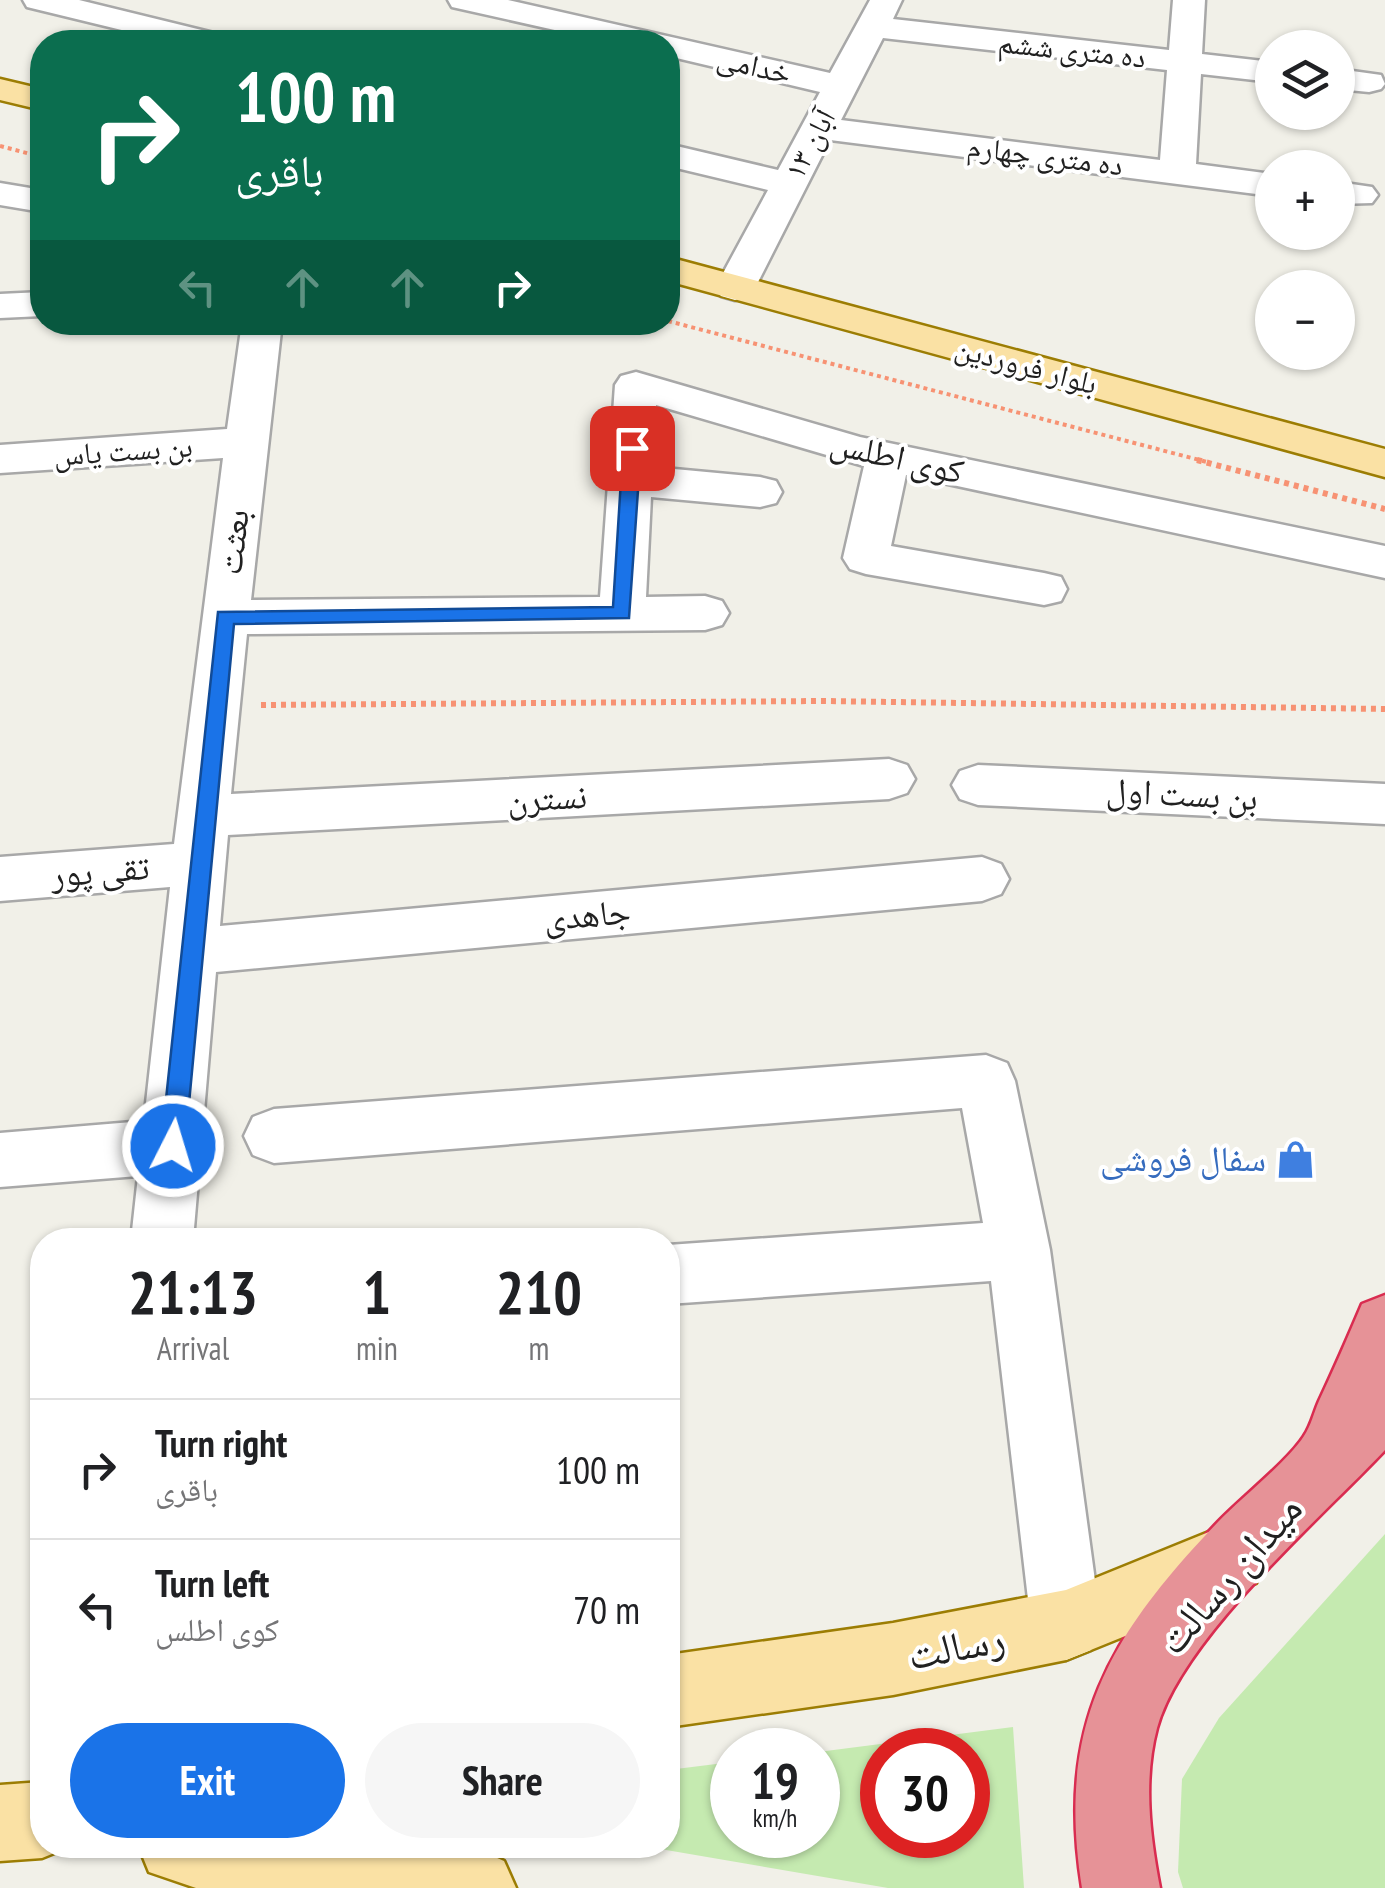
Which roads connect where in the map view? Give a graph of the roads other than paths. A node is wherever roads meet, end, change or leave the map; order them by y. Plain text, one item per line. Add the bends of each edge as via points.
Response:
1 (39, 0) edge
2 (464, 0) edge
3 (1189, 0) edge
4 (878, 14) edge
5 (559, 23) edge
6 (161, 30) edge
7 (593, 30) edge
8 (680, 49) edge
9 (1184, 62) junction
10 (1255, 70) edge
11 (841, 86) junction
12 (0, 89) edge
13 (30, 97) edge
14 (818, 128) junction
15 (680, 158) edge
16 (1177, 173) junction
17 (1255, 182) edge
18 (790, 184) junction
19 (0, 194) edge
20 (30, 199) edge
21 (680, 273) edge
22 (735, 288) junction
23 (30, 305) edge
24 (0, 306) edge
25 (260, 335) edge
26 (246, 442) junction
27 (888, 457) junction
28 (0, 459) edge
29 (1385, 463) edge
30 (630, 480) junction
31 (760, 492) dead end
32 (1385, 562) edge
33 (1044, 589) dead end
34 (705, 612) dead end
35 (622, 614) junction
36 (224, 617) junction
37 (889, 779) dead end
38 (978, 785) dead end
39 (1385, 804) edge
40 (203, 839) junction
41 (982, 879) dead end
42 (0, 880) edge
43 (192, 950) junction
44 (274, 1136) dead end
45 (173, 1146) junction
46 (0, 1160) edge
47 (163, 1228) edge
48 (1019, 1250) junction
49 (680, 1274) edge
50 (1385, 1326) edge
51 (1385, 1403) edge
52 (1324, 1468) junction
53 (1234, 1557) junction
54 (1066, 1624) junction
55 (680, 1690) edge
56 (30, 1821) edge
57 (0, 1823) edge
58 (229, 1858) edge
59 (477, 1888) edge
60 (1122, 1888) edge

1 - 6 street
2 - 5 street
3 - 9 street
4 - 9 street, ده متری ششم
4 - 11 street, ۱۳ آبان
5 - 7 street
8 - 11 street, خدامی
9 - 10 street, ده متری ششم
9 - 16 street
11 - 14 street, ۱۳ آبان
12 - 13 main road
14 - 16 street, ده متری چهارم
14 - 18 street, ۱۳ آبان
15 - 18 street
16 - 17 street, ده متری چهارم
18 - 22 street, ۱۳ آبان
19 - 20 street
21 - 22 main road, بلوار فروردین
22 - 29 main road, بلوار فروردین
23 - 24 street
25 - 26 street, بعثت
26 - 28 street, بن بست یاس
26 - 36 street, بعثت
27 - 30 street, کوی اطلس via 636,385
27 - 32 street, کوی اطلس
27 - 33 street via 866,558
30 - 31 street
30 - 35 street, کوی اطلس
34 - 35 street
35 - 36 street
36 - 40 street, بعثت
37 - 40 street, نسترن
38 - 39 street, بن بست اول
40 - 42 street, تقی پور
40 - 43 street, بعثت
41 - 43 street, جاهدی
43 - 45 street, بعثت
44 - 48 street via 986,1080
45 - 46 street
45 - 47 street, بعثت
48 - 49 street
48 - 54 street
50 - 52 highway
51 - 52 highway, میدان رسالت
52 - 53 highway, میدان رسالت
53 - 54 main road, رسالت
53 - 60 highway, میدان رسالت via 1164,1642 1127,1708 1112,1780 1111,1837
54 - 55 main road, رسالت
56 - 57 main road
58 - 59 main road

